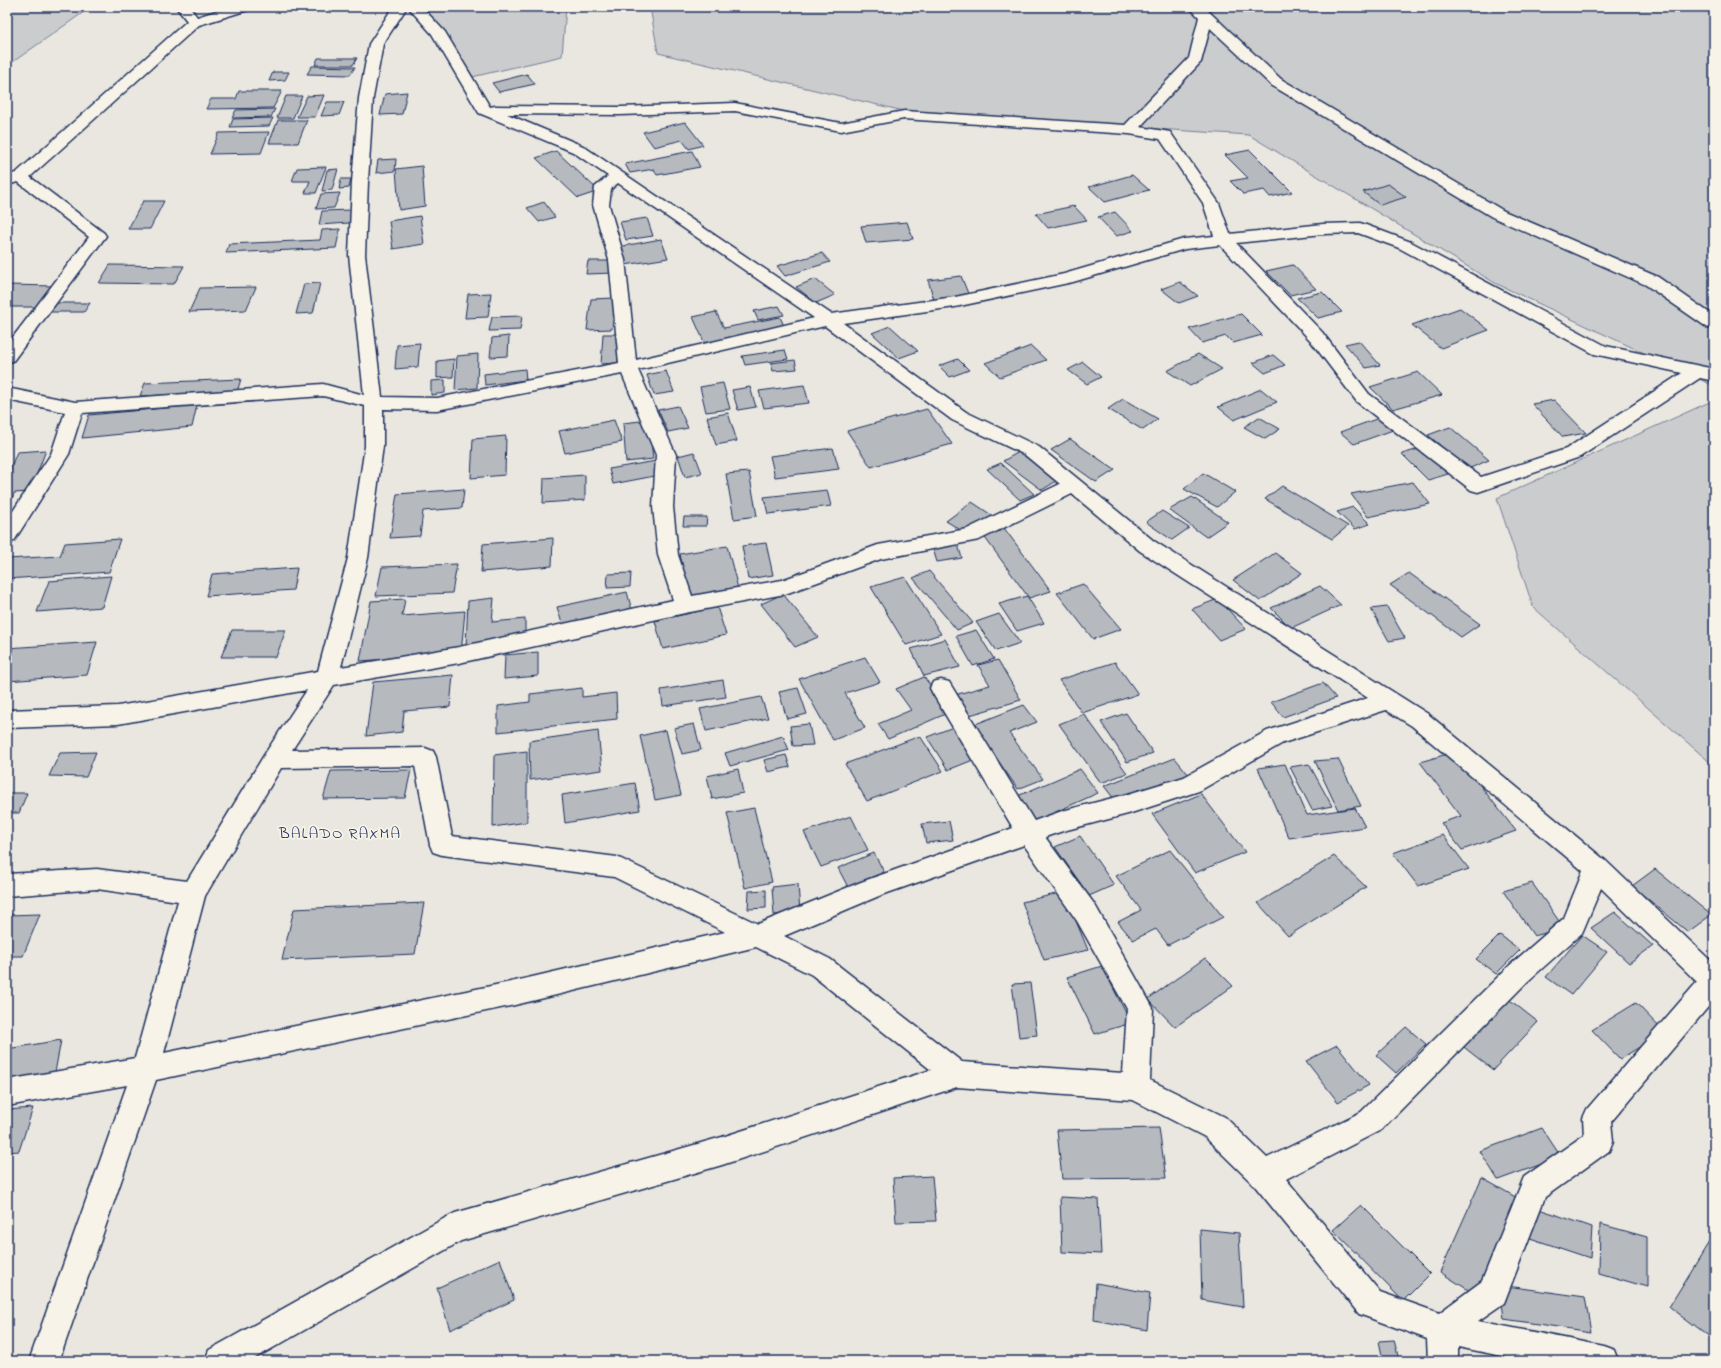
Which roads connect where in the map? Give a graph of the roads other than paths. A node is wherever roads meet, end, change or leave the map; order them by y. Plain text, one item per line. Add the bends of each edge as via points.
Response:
1 (183, 7) edge
2 (243, 7) edge
3 (400, 7) edge
4 (416, 7) edge
5 (1201, 12) edge
6 (194, 22) junction
7 (484, 110) junction
8 (1129, 130) junction
9 (618, 176) junction
10 (14, 178) edge
11 (1224, 240) junction
12 (828, 320) junction
13 (1714, 324) edge
14 (7, 357) edge
15 (628, 367) junction
16 (1706, 373) edge
17 (7, 394) edge
18 (374, 403) junction
19 (75, 408) junction
20 (1073, 486) junction
21 (7, 536) edge
22 (685, 605) junction
23 (327, 678) junction
24 (941, 688) dead end
25 (1389, 700) junction
26 (7, 719) edge
27 (274, 759) junction
28 (1029, 833) junction
29 (1597, 868) junction
30 (7, 885) edge
31 (193, 893) junction
32 (757, 936) junction
33 (1714, 981) edge
34 (146, 1069) junction
35 (957, 1074) junction
36 (1136, 1087) junction
37 (7, 1093) edge
38 (1264, 1175) junction
39 (1442, 1329) junction
40 (44, 1361) edge
41 (220, 1361) edge
42 (1443, 1361) edge
43 (1604, 1361) edge

1 - 6 street
2 - 6 street
3 - 18 street via 376,44 366,98 360,182 357,255
4 - 7 street via 438,32
5 - 8 street via 1196,59
5 - 13 street via 1276,82 1498,214 1652,281
6 - 10 street
7 - 8 street via 620,111 735,106 841,127 904,115
7 - 9 street via 578,149
8 - 11 street via 1165,135 1211,203
9 - 12 street
9 - 15 street via 603,187 601,205 617,260
10 - 14 street via 98,236
11 - 12 street via 1184,244 1067,278 955,302
11 - 16 street via 1323,229 1360,228 1405,245 1600,350
11 - 16 street via 1316,336 1363,398 1478,486 1574,453
12 - 15 street
12 - 20 street via 959,416 1032,451
15 - 18 street via 437,404
15 - 22 street via 666,455 663,507 668,555
17 - 19 street
18 - 19 street via 324,390
18 - 23 street via 374,446 358,558
19 - 21 street via 60,454
20 - 22 street via 972,535 878,552 785,587
20 - 25 street via 1147,546
22 - 23 street via 460,655
23 - 26 street via 118,715
23 - 27 street
24 - 28 street
25 - 28 street via 1275,737 1191,784
25 - 29 street via 1420,720
27 - 31 street
27 - 32 street via 425,757 442,845 617,867
28 - 32 street via 870,889
28 - 36 street via 1086,913 1140,1008
29 - 33 street
29 - 38 street via 1573,925 1519,972 1371,1121
30 - 31 street via 97,878
31 - 34 street
32 - 34 street via 516,993
32 - 35 street via 821,967
33 - 39 street via 1597,1118 1600,1141 1534,1187 1493,1292
34 - 37 street
34 - 40 street
35 - 36 street
35 - 41 street via 722,1151 455,1228
36 - 38 street via 1215,1127
38 - 39 street via 1370,1303
39 - 42 street
39 - 43 street

